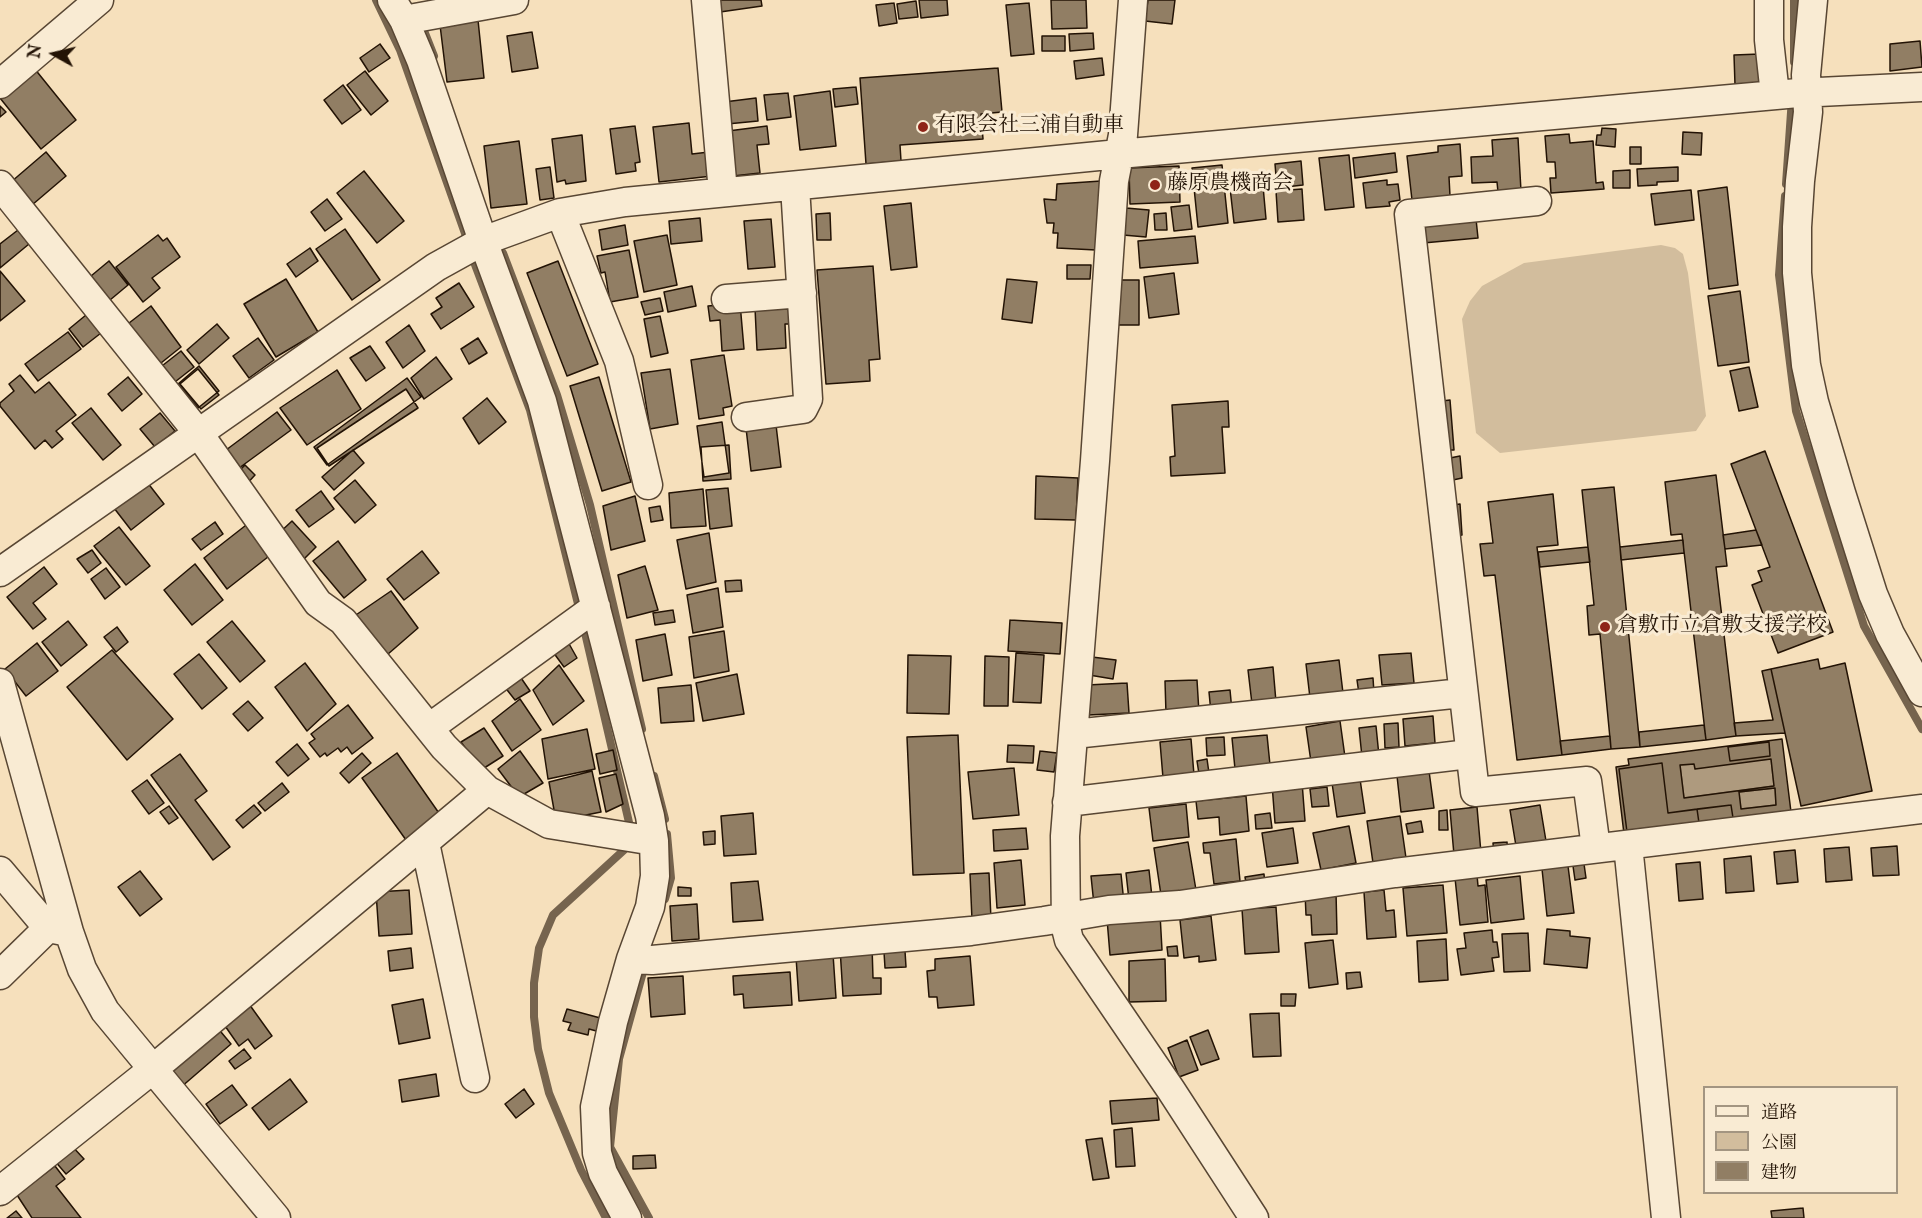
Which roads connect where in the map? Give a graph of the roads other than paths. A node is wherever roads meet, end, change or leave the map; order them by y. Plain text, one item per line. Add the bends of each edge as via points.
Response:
1 (99, 0) edge
2 (514, 0) edge
3 (706, 0) edge
4 (1133, 0) edge
5 (1769, 0) edge
6 (1812, 0) edge
7 (409, 14) edge
8 (0, 84) edge
9 (1922, 87) edge
10 (1791, 93) junction
11 (1119, 154) junction
12 (0, 185) edge
13 (795, 186) junction
14 (723, 192) junction
15 (1538, 201) dead end
16 (560, 213) junction
17 (472, 246) junction
18 (802, 293) junction
19 (726, 299) dead end
20 (746, 417) dead end
21 (199, 434) junction
22 (648, 485) dead end
23 (0, 572) edge
24 (587, 614) junction
25 (0, 683) edge
26 (1922, 692) edge
27 (1462, 693) junction
28 (429, 728) junction
29 (1074, 734) junction
30 (1469, 754) junction
31 (487, 790) junction
32 (1067, 802) junction
33 (1922, 809) edge
34 (638, 839) junction
35 (424, 843) junction
36 (1628, 845) junction
37 (1596, 848) junction
38 (0, 871) edge
39 (1065, 918) junction
40 (58, 930) junction
41 (642, 960) junction
42 (0, 975) edge
43 (153, 1069) junction
44 (475, 1078) dead end
45 (0, 1191) edge
46 (276, 1218) edge
47 (627, 1218) edge
48 (1254, 1218) edge
49 (1666, 1218) edge

1 - 8 street
2 - 7 street
3 - 14 street
4 - 11 street
5 - 10 street via 1769,40
6 - 10 street via 1806,75
7 - 17 street
9 - 10 street
10 - 11 street
10 - 26 street via 1808,112 1800,181 1797,273 1806,365 1814,402 1873,594
11 - 13 street
11 - 29 street
12 - 21 street
13 - 14 street
13 - 18 street
14 - 16 street
15 - 27 street via 1409,214
16 - 17 street
16 - 22 street via 619,361
17 - 21 street via 436,267
17 - 24 street via 542,401
18 - 19 street
18 - 20 street via 808,399 803,409
21 - 23 street
21 - 28 street via 318,603 343,621
24 - 28 street
24 - 34 street via 650,816
25 - 40 street
27 - 29 street
27 - 30 street
28 - 31 street
29 - 32 street
30 - 32 street
30 - 37 street via 1474,792 1587,781
31 - 34 street via 549,824
31 - 35 street
32 - 39 street
33 - 36 street
34 - 41 street via 655,876
35 - 43 street
35 - 44 street
36 - 37 street
36 - 49 street
37 - 39 street
38 - 40 street
39 - 41 street via 970,931
39 - 48 street via 1069,940
40 - 42 street
40 - 43 street via 105,1011
41 - 47 street via 613,1022 595,1107 597,1153
43 - 45 street
43 - 46 street

